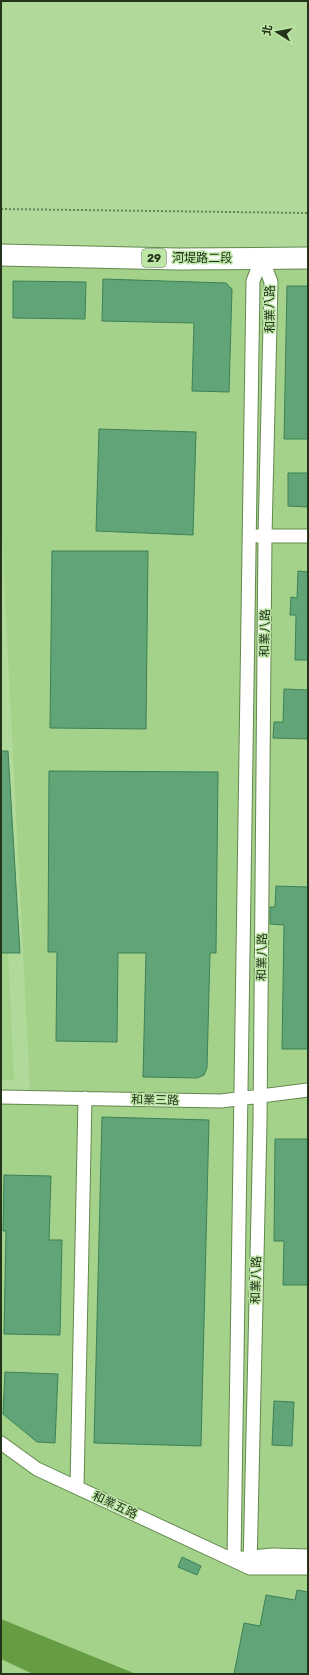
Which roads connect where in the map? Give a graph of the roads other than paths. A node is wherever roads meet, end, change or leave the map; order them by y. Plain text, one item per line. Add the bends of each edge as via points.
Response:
1 (1, 255) edge
2 (262, 258) junction
3 (308, 258) edge
4 (251, 535) junction
5 (266, 536) junction
6 (308, 536) edge
7 (308, 1090) edge
8 (260, 1096) junction
9 (1, 1097) edge
10 (85, 1098) junction
11 (242, 1099) junction
12 (1, 1443) edge
13 (77, 1487) junction
14 (308, 1556) edge
15 (234, 1560) junction
16 (250, 1562) junction
17 (308, 1568) edge

1 - 2 main road, 河堤路二段 / 29
2 - 3 main road, 河堤路二段 / 29
2 - 4 street, 和業八路 via 253,281
2 - 5 street, 和業八路 via 272,282
4 - 5 street
4 - 11 street, 和業八路
5 - 6 street
5 - 8 street, 和業八路
7 - 8 street, 和業三路
8 - 11 street, 和業三路
8 - 16 street, 和業八路
9 - 10 street, 和業三路
10 - 11 street, 和業三路 via 221,1101
10 - 13 street
11 - 15 street, 和業八路
12 - 13 street, 和業五路 via 33,1466
13 - 15 street, 和業五路
14 - 16 street
15 - 16 street
16 - 17 street

